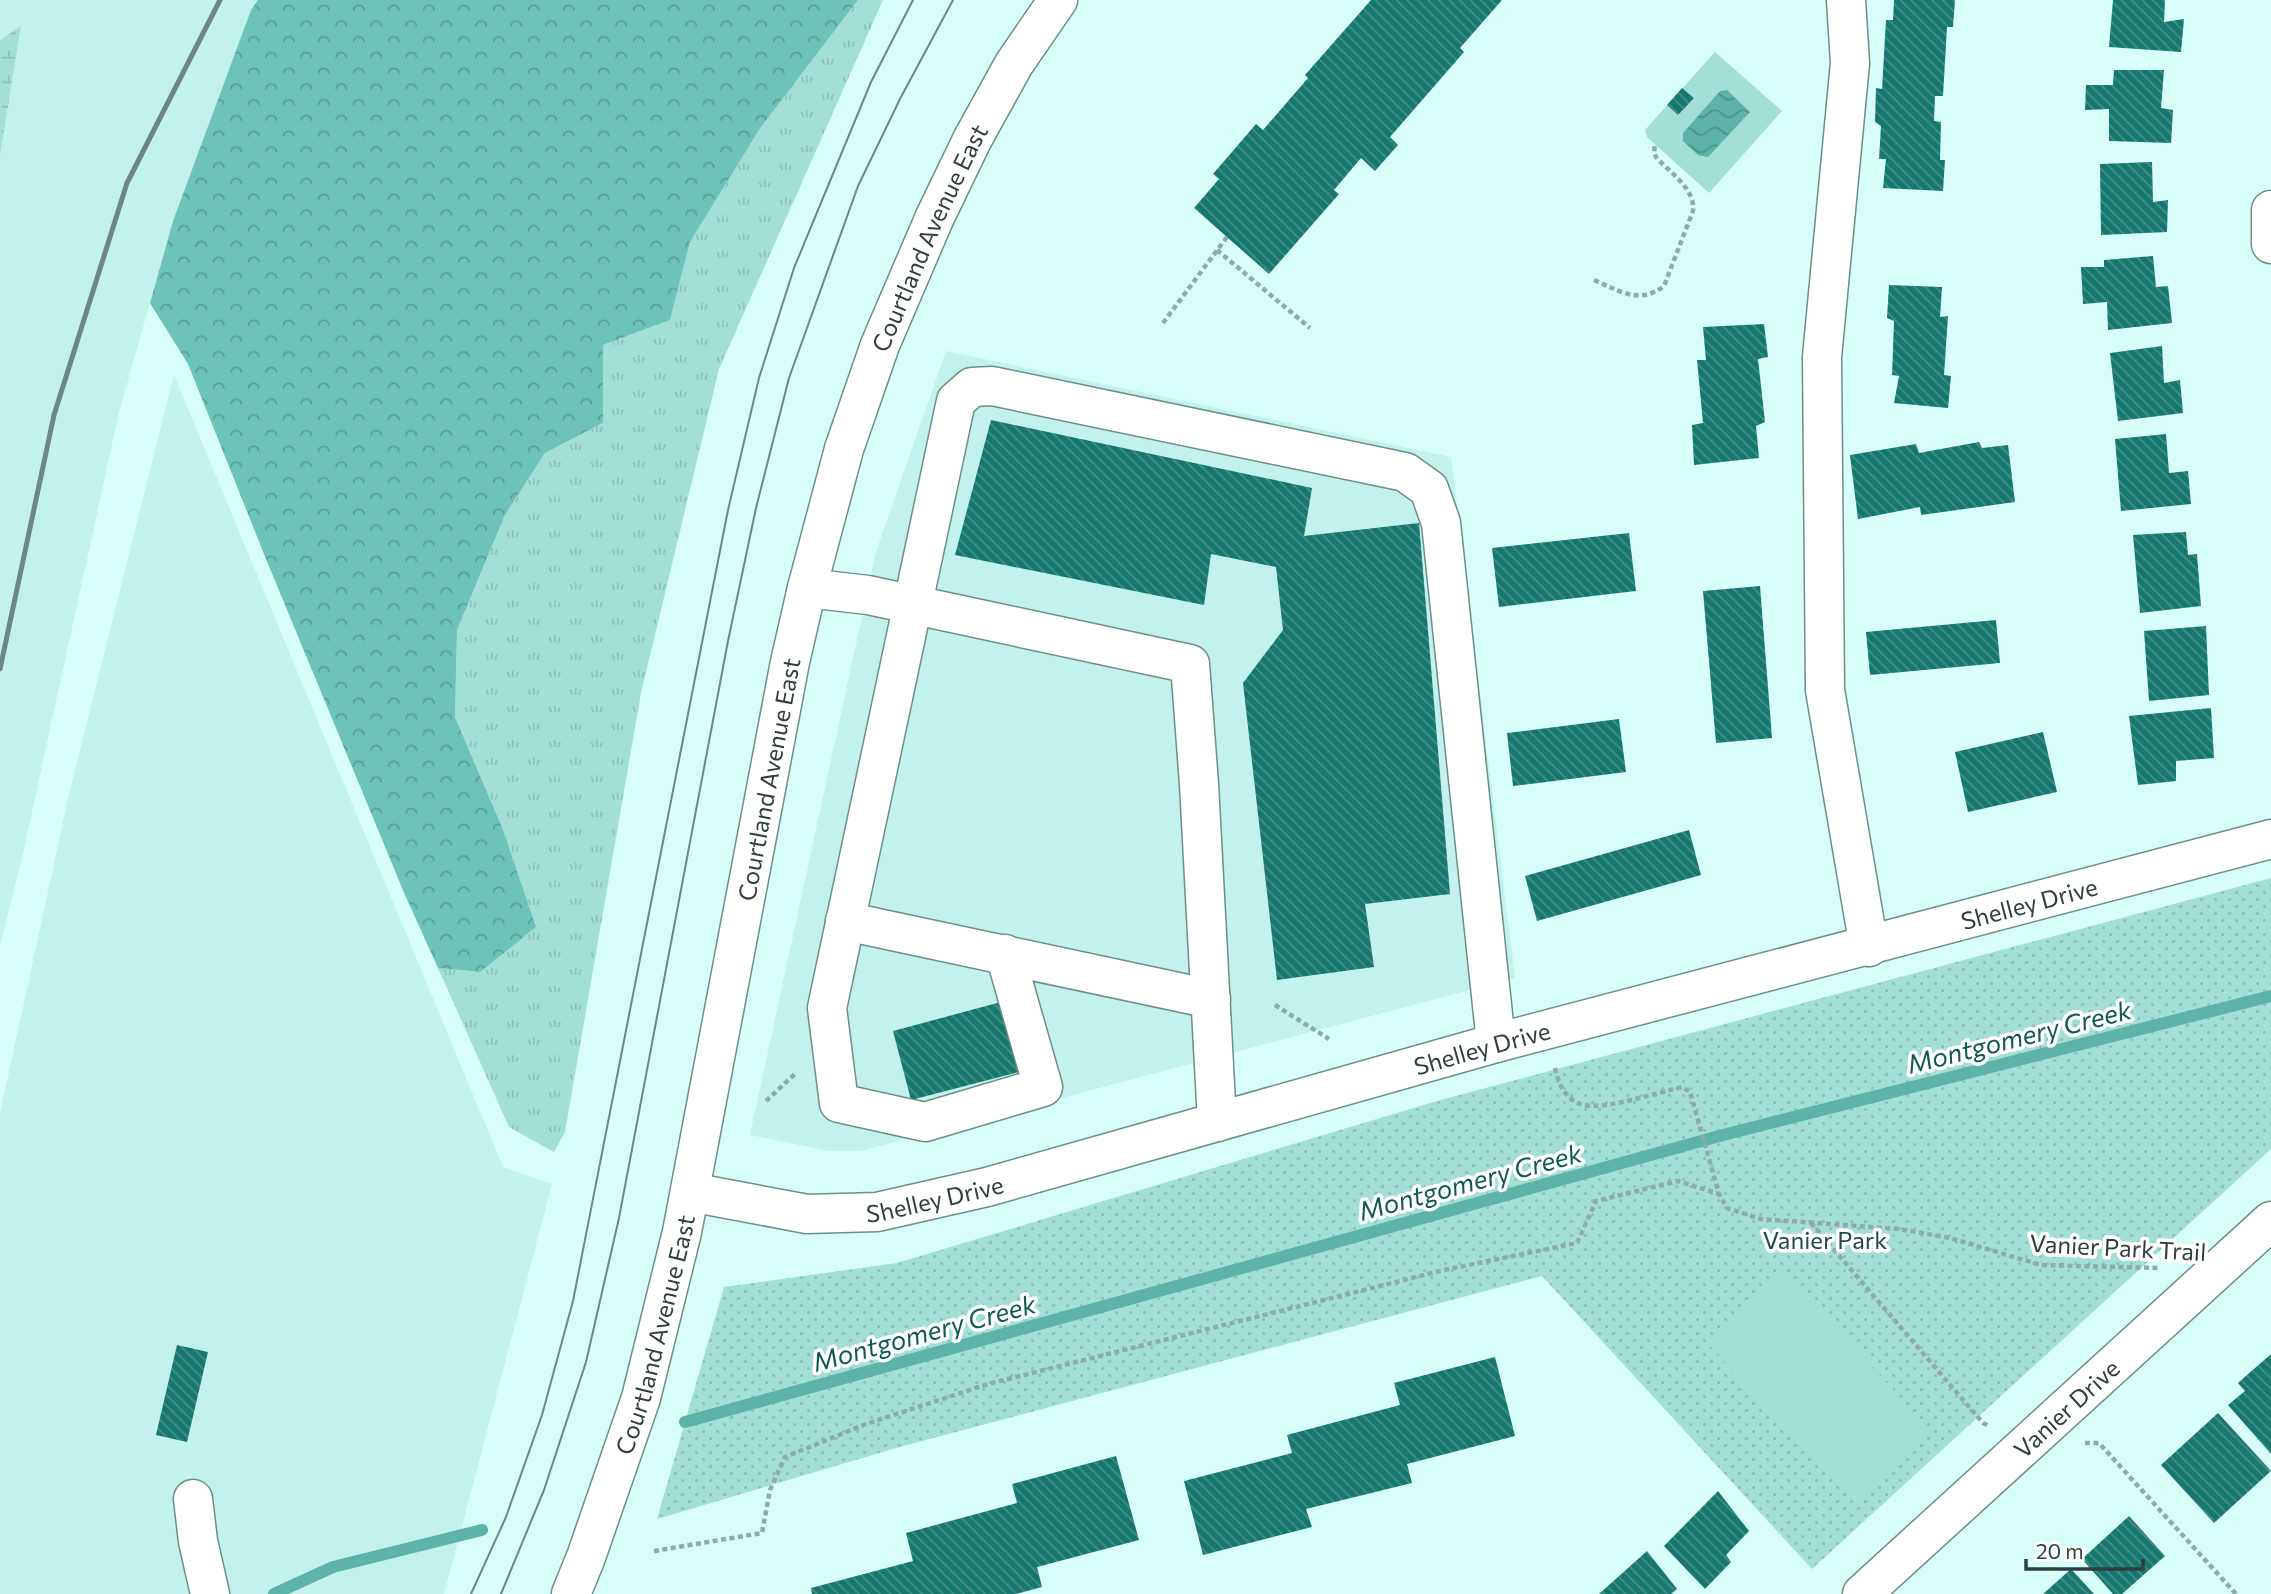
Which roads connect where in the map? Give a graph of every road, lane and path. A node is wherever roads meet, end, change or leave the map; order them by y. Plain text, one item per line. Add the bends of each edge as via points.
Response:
1 (1058, 0) edge
2 (1846, 0) edge
3 (1655, 144) dead end
4 (2271, 211) edge
5 (1227, 237) dead end
6 (2271, 244) edge
7 (1217, 250) junction
8 (1594, 280) dead end
9 (1163, 323) dead end
10 (1310, 328) dead end
11 (807, 588) junction
12 (913, 604) junction
13 (2271, 839) edge
14 (845, 921) junction
15 (1869, 947) junction
16 (1005, 954) junction
17 (1211, 999) junction
18 (1275, 1005) dead end
19 (1549, 1029) junction
20 (1329, 1039) dead end
21 (1496, 1043) junction
22 (1217, 1122) junction
23 (690, 1192) junction
24 (1718, 1194) junction
25 (2271, 1221) edge
26 (1810, 1222) junction
27 (2218, 1269) junction
28 (2027, 1443) junction
29 (193, 1499) dead end
30 (654, 1551) dead end
31 (210, 1594) edge
32 (571, 1594) edge
33 (1862, 1594) edge
34 (2236, 1594) edge

1 - 11 street, Courtland Avenue East via 1014,64 972,140 880,345 844,449
2 - 15 street via 1850,64 1822,357 1825,690
3 - 8 path via 1656,157 1694,202 1664,286 1654,294 1633,296
4 - 6 street
5 - 7 path
7 - 9 path
7 - 10 path
11 - 12 street
11 - 23 street, Courtland Avenue East
12 - 14 street
12 - 17 street via 1189,664
12 - 21 street via 956,401 972,387 992,386 1405,472 1429,489 1441,523
13 - 15 street, Shelley Drive
14 - 16 street
14 - 16 street via 827,1008 839,1103 925,1122 1043,1087
15 - 19 street, Shelley Drive
16 - 17 street
17 - 22 street
18 - 20 path
19 - 21 street, Shelley Drive
19 - 24 path via 1556,1073 1565,1094 1583,1105 1603,1105 1682,1087 1690,1092
21 - 22 street, Shelley Drive
22 - 23 street, Shelley Drive via 987,1187 877,1212 807,1214
23 - 32 street, Courtland Avenue East via 640,1398
24 - 26 path, Vanier Park Trail via 1727,1208 1760,1219
24 - 30 path, Vanier Park Trail via 1678,1181 1596,1202 1577,1242 1444,1270 988,1384 866,1424 785,1457 770,1490 762,1533
25 - 27 street, Vanier Drive
26 - 27 path, Vanier Park Trail via 1950,1238 2041,1265
26 - 28 path via 1983,1423
27 - 28 street, Vanier Drive
28 - 33 street, Vanier Drive
28 - 34 path via 2099,1443
29 - 31 street

